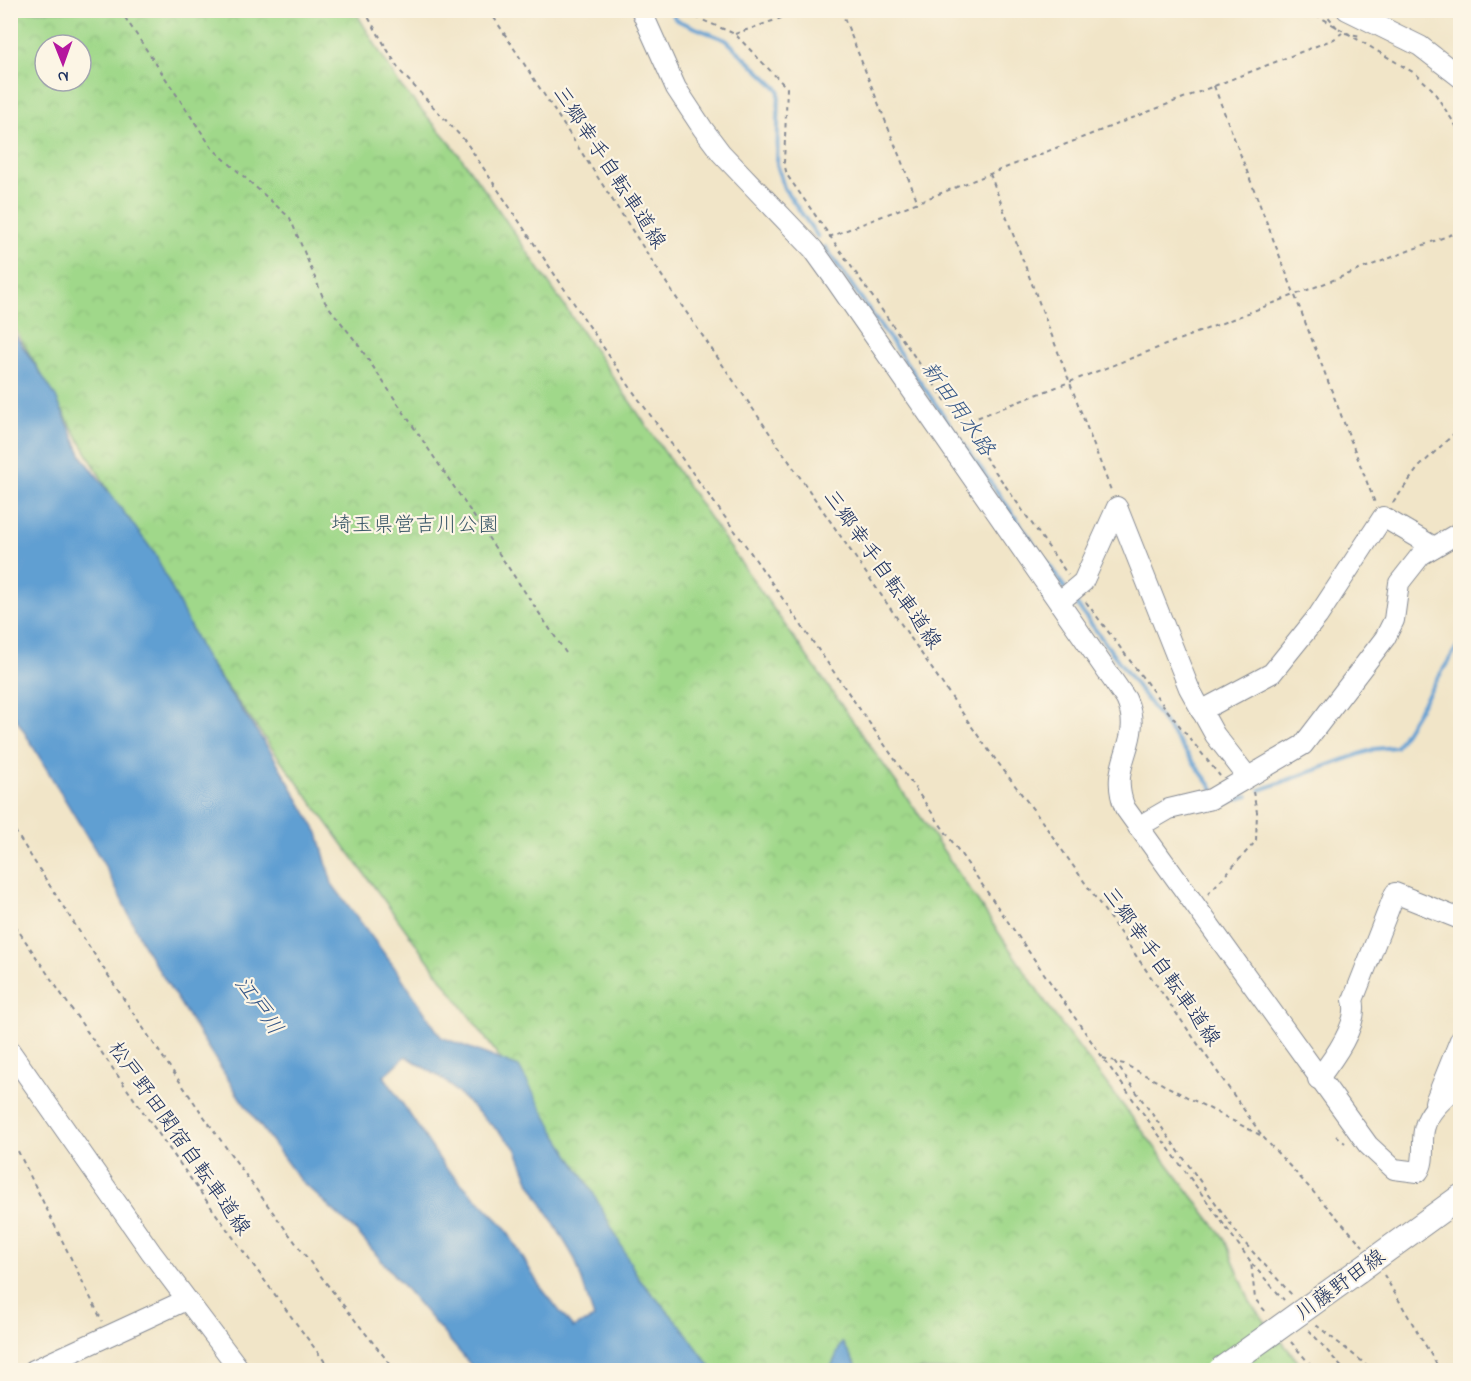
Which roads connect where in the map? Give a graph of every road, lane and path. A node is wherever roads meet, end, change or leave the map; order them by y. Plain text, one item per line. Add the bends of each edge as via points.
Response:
1 (120, 10) edge
2 (364, 10) edge
3 (489, 10) edge
4 (642, 10) edge
5 (679, 10) edge
6 (804, 10) edge
7 (841, 10) edge
8 (1308, 10) edge
9 (1323, 10) edge
10 (1347, 10) edge
11 (1342, 33) junction
12 (735, 34) junction
13 (1461, 77) edge
14 (1214, 86) junction
15 (1461, 132) edge
16 (990, 173) junction
17 (917, 201) junction
18 (1461, 231) edge
19 (829, 237) junction
20 (813, 249) junction
21 (1294, 296) junction
22 (1071, 381) junction
23 (961, 424) junction
24 (1461, 428) edge
25 (1118, 507) junction
26 (1383, 517) junction
27 (1461, 532) edge
28 (1434, 547) junction
29 (1077, 589) junction
30 (1059, 602) junction
31 (566, 653) dead end
32 (1201, 711) junction
33 (1247, 776) junction
34 (1229, 787) junction
35 (10, 823) edge
36 (1138, 827) junction
37 (1197, 907) junction
38 (10, 918) edge
39 (1461, 919) edge
40 (1461, 1041) edge
41 (12, 1058) edge
42 (1102, 1058) junction
43 (1115, 1062) junction
44 (1318, 1079) junction
45 (1461, 1083) edge
46 (1431, 1112) junction
47 (10, 1135) edge
48 (1263, 1137) junction
49 (1461, 1197) edge
50 (1368, 1263) junction
51 (186, 1300) junction
52 (1298, 1303) dead end
53 (1270, 1317) dead end
54 (1311, 1319) dead end
55 (1317, 1327) junction
56 (1311, 1332) dead end
57 (109, 1335) junction
58 (1285, 1335) dead end
59 (34, 1371) edge
60 (240, 1371) edge
61 (331, 1371) edge
62 (395, 1371) edge
63 (1220, 1371) edge
64 (1315, 1371) edge
65 (1373, 1371) edge
66 (1440, 1371) edge

1 - 31 path via 212,148 290,218 326,302
2 - 42 path via 400,71 466,142 632,390 760,565
3 - 48 path, 三郷幸手自転車道線 via 671,290 981,740
4 - 20 street via 676,88 703,129
5 - 12 path
6 - 12 path
7 - 17 path
8 - 11 path
9 - 11 path
10 - 13 street via 1420,46
11 - 14 path
11 - 15 path via 1416,74 1432,89
12 - 19 path via 787,88 787,175
14 - 16 path
14 - 21 path
16 - 17 path
16 - 22 path
17 - 19 path
18 - 21 path
19 - 20 path
19 - 23 path
20 - 30 street
21 - 22 path
21 - 26 path
22 - 23 path
22 - 25 path
23 - 29 path
24 - 26 path via 1418,468
25 - 29 street
25 - 32 street via 1188,688
26 - 28 street
26 - 32 street via 1318,616 1272,673
27 - 28 street
28 - 33 street via 1422,555 1399,583 1394,620 1385,638 1309,738
29 - 30 street
29 - 34 path
30 - 36 street via 1131,709 1132,733 1120,769 1119,792
32 - 33 street
33 - 34 street
33 - 37 path via 1257,812 1256,841
34 - 36 street via 1211,799 1169,808
35 - 62 path via 152,1044 254,1189
36 - 37 street
37 - 44 street
38 - 61 path, 松戸野田関宿自転車道線 via 141,1112
39 - 44 street via 1395,894 1353,1000 1355,1012 1340,1051
40 - 46 street
41 - 51 street
42 - 43 path, 三郷幸手自転車道線
42 - 53 path via 1251,1262 1255,1299
43 - 48 path, 三郷幸手自転車道線
43 - 52 path via 1242,1240
44 - 46 street via 1376,1155 1394,1169 1413,1173 1421,1168 1422,1136
45 - 46 street
47 - 57 path
48 - 50 path, 三郷幸手自転車道線 via 1346,1225
49 - 50 main road, 川藤野田線
50 - 63 main road, 川藤野田線, bridge
50 - 66 path, 三郷幸手自転車道線
51 - 57 street
51 - 60 street
54 - 55 path
55 - 56 path
55 - 65 path
57 - 59 street
58 - 64 path

